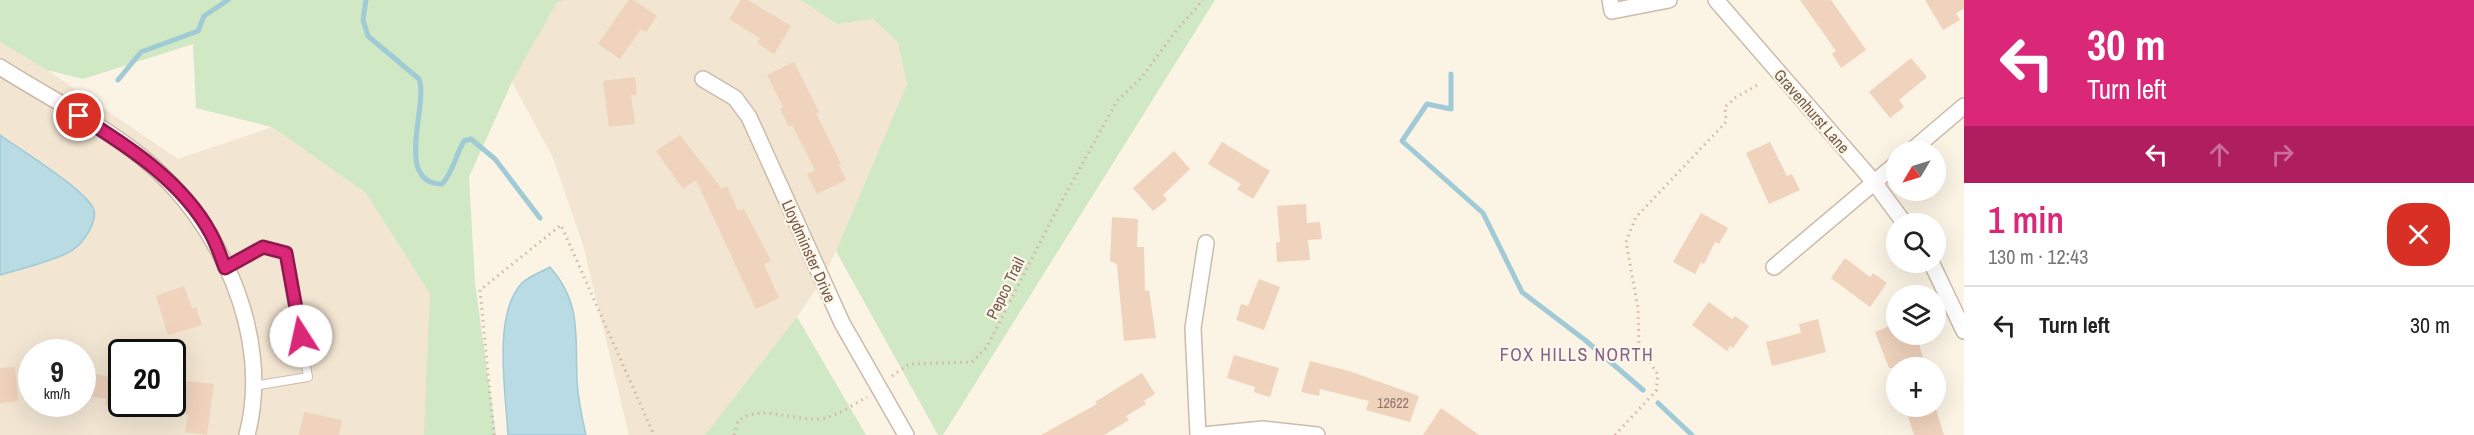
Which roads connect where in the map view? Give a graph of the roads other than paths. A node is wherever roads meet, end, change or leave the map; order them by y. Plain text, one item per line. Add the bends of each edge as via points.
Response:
1 (1610, 0) edge
2 (1669, 0) edge
3 (1716, 0) edge
4 (0, 67) edge
5 (703, 79) dead end
6 (1964, 106) edge
7 (1923, 141) edge
8 (1886, 172) edge
9 (1874, 182) junction
10 (1897, 213) edge
11 (1206, 243) dead end
12 (1774, 267) dead end
13 (225, 268) junction
14 (1936, 273) edge
15 (1964, 331) edge
16 (253, 386) junction
17 (247, 435) edge
18 (906, 435) edge
19 (1198, 435) edge
20 (1203, 435) edge
21 (1317, 435) edge

1 - 2 street via 1612,11
3 - 9 street, Gravenhurst Lane
4 - 13 street via 143,158 187,201 211,233
5 - 18 street, Lloydminster Drive via 735,98 749,117 842,324
6 - 7 street
8 - 9 street
9 - 10 street, Gravenhurst Lane
9 - 12 street
11 - 19 street via 1193,328
13 - 16 street via 244,312
13 - 16 lane via 263,247 286,253 308,377
14 - 15 street
16 - 17 street via 253,412
20 - 21 street via 1263,429

